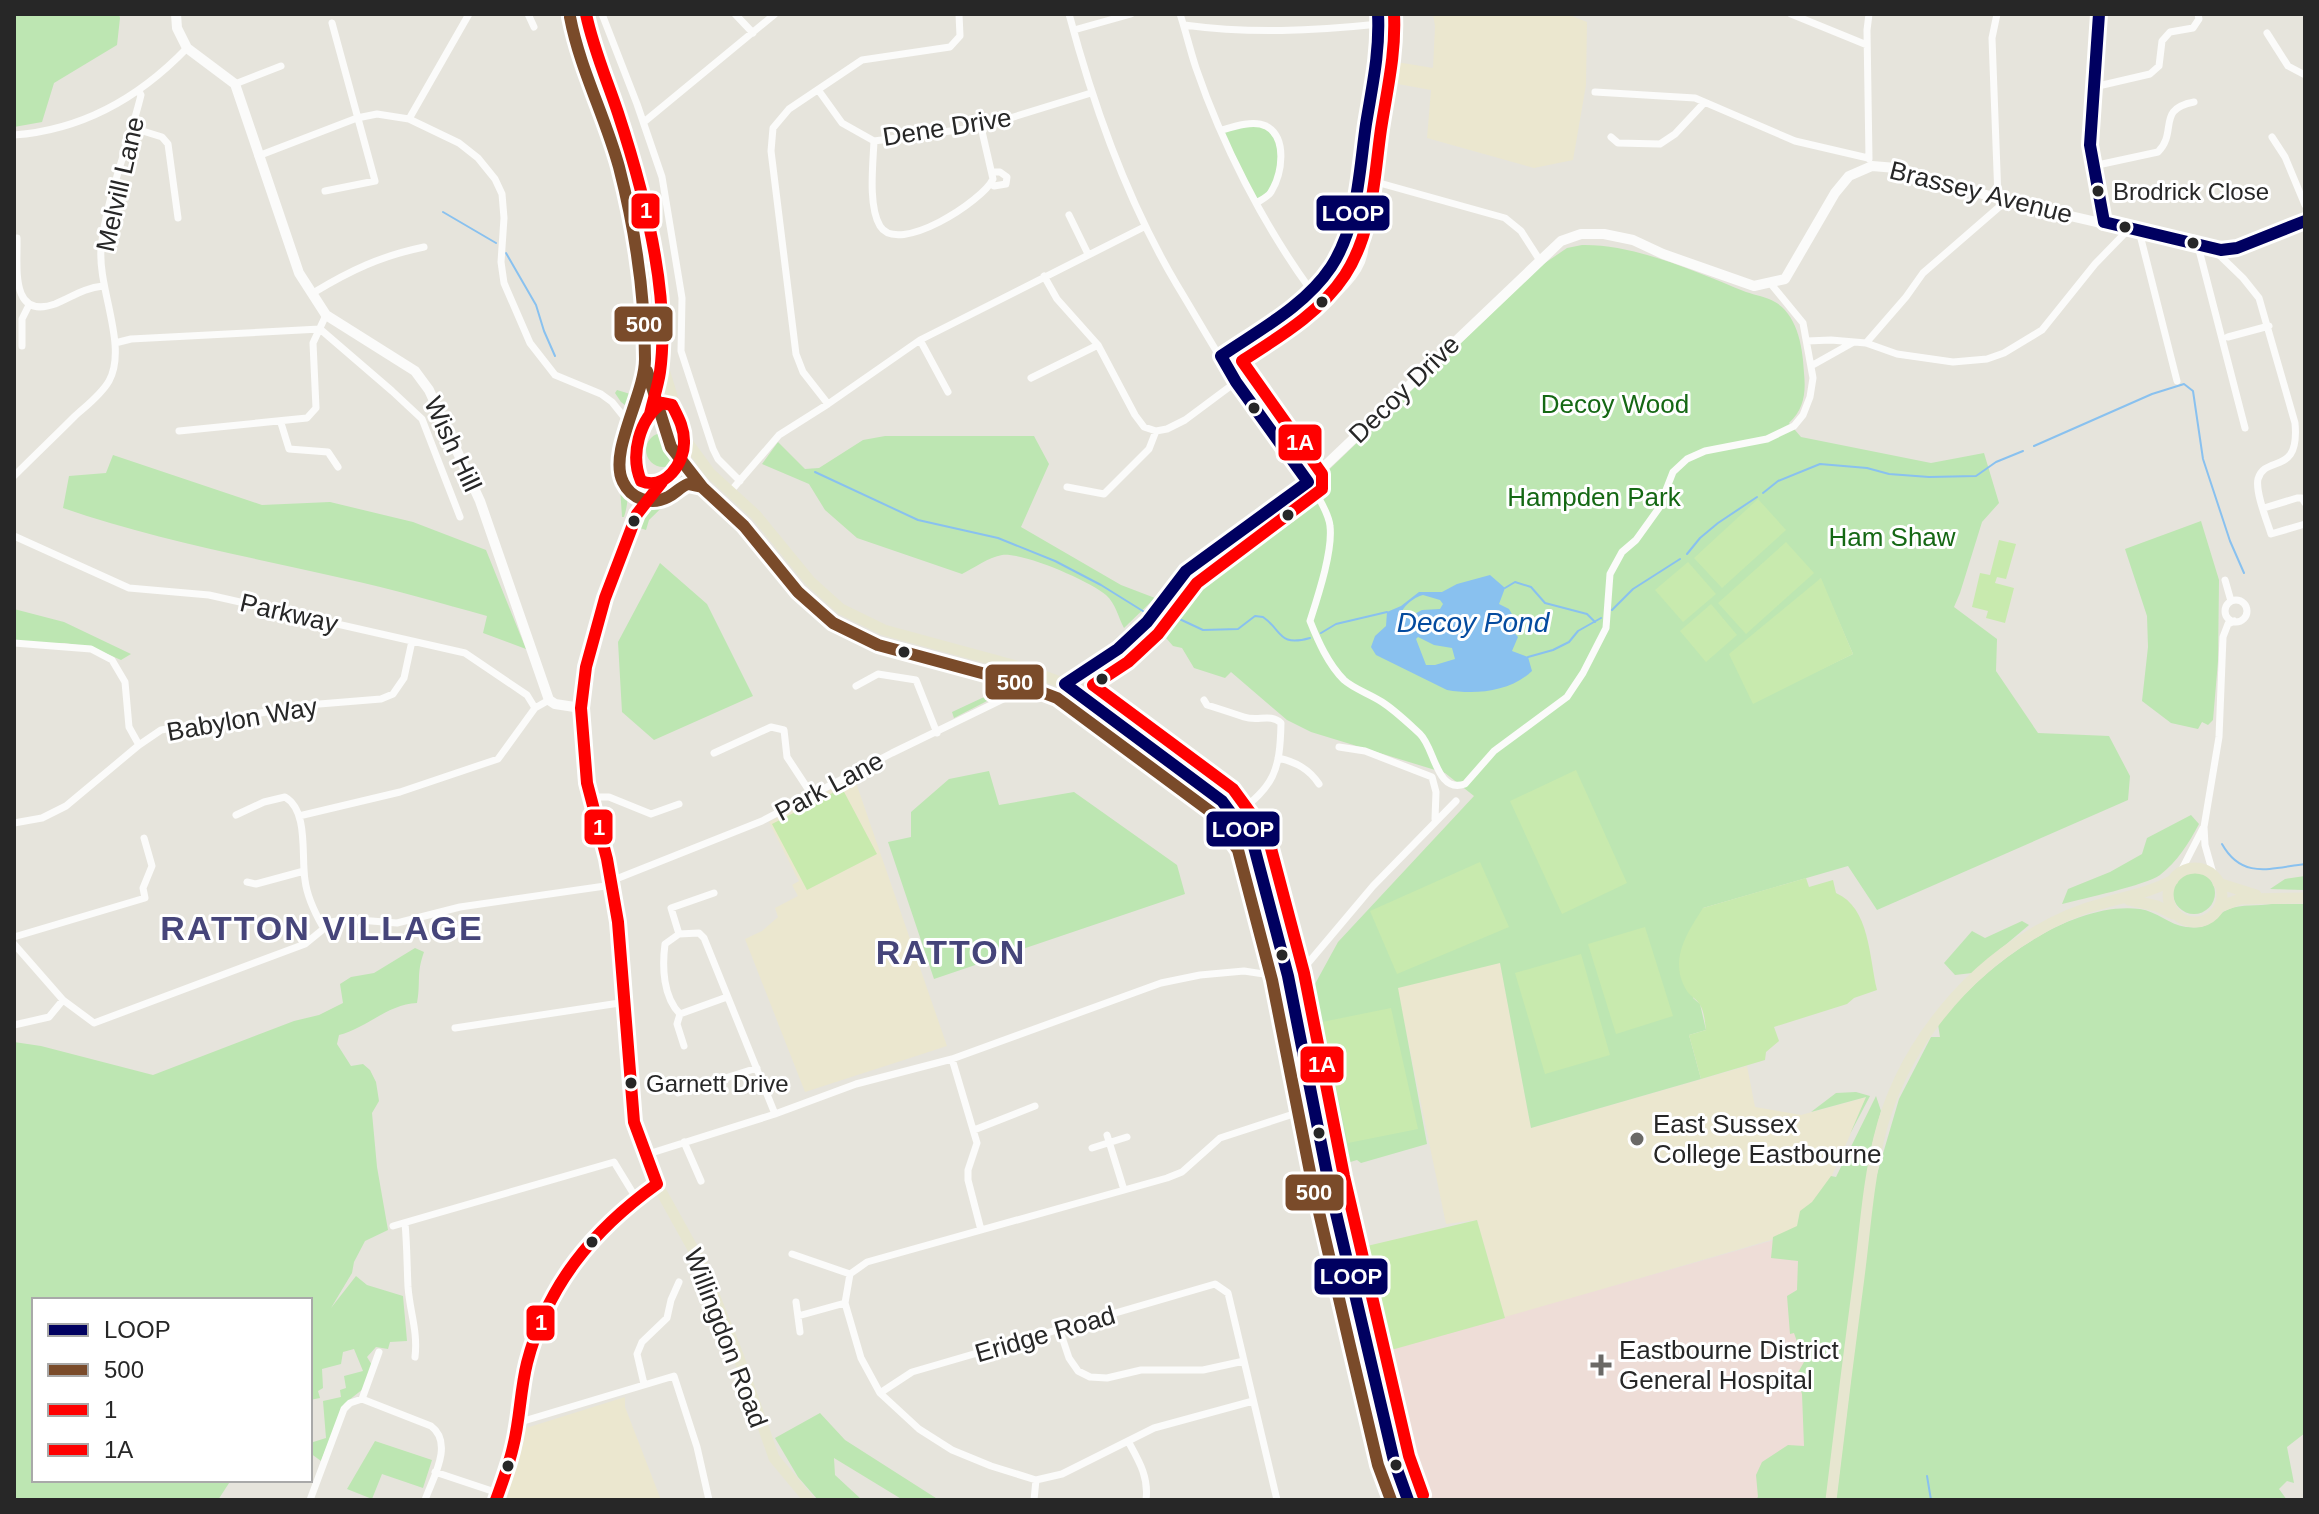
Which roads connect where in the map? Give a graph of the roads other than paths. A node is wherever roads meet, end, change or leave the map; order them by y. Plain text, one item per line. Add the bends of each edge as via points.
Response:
1 (176, 14) edge
2 (469, 14) edge
3 (528, 14) edge
4 (578, 14) edge
5 (586, 14) edge
6 (602, 14) edge
7 (735, 14) edge
8 (775, 14) edge
9 (959, 14) edge
10 (1069, 14) edge
11 (1131, 14) edge
12 (1180, 14) edge
13 (1378, 14) edge
14 (1791, 14) edge
15 (1869, 14) edge
16 (1997, 14) edge
17 (2099, 14) edge
18 (2198, 14) edge
19 (332, 23) dead end
20 (1379, 24) junction
21 (1184, 25) junction
22 (534, 27) dead end
23 (1074, 30) junction
24 (753, 33) junction
25 (2267, 33) dead end
26 (590, 35) junction
27 (1867, 45) junction
28 (187, 48) junction
29 (281, 66) dead end
30 (2305, 75) edge
31 (235, 84) junction
32 (2094, 87) junction
33 (139, 91) junction
34 (819, 91) junction
35 (1595, 92) dead end
36 (1091, 93) junction
37 (2194, 102) dead end
38 (1704, 103) junction
39 (357, 118) junction
40 (409, 119) junction
41 (644, 122) junction
42 (981, 127) junction
43 (133, 128) junction
44 (1222, 130) junction
45 (14, 135) edge
46 (1611, 137) dead end
47 (2272, 137) dead end
48 (874, 141) junction
49 (258, 156) junction
50 (1870, 162) junction
51 (2093, 166) junction
52 (992, 172) junction
53 (1358, 177) junction
54 (991, 183) junction
55 (325, 191) dead end
56 (2002, 200) junction
57 (1256, 203) junction
58 (2305, 205) edge
59 (1069, 215) dead end
60 (178, 218) dead end
61 (2305, 221) edge
62 (2104, 222) junction
63 (1144, 227) junction
64 (2134, 230) junction
65 (17, 238) dead end
66 (1344, 242) junction
67 (2198, 246) junction
68 (424, 247) dead end
69 (2237, 248) junction
70 (2213, 249) junction
71 (1088, 254) junction
72 (1539, 259) junction
73 (2235, 270) junction
74 (1044, 276) junction
75 (1771, 284) junction
76 (103, 286) junction
77 (1310, 289) junction
78 (313, 293) junction
79 (29, 305) junction
80 (1284, 312) junction
81 (326, 315) junction
82 (2269, 326) junction
83 (320, 329) junction
84 (2228, 337) dead end
85 (920, 340) junction
86 (1807, 341) junction
87 (1854, 342) junction
88 (115, 343) junction
89 (1866, 343) junction
90 (1098, 345) junction
91 (22, 346) dead end
92 (681, 351) junction
93 (1221, 356) junction
94 (661, 357) junction
95 (1811, 366) junction
96 (1031, 378) dead end
97 (2177, 381) dead end
98 (1236, 382) junction
99 (948, 392) dead end
100 (828, 404) junction
101 (677, 412) junction
102 (648, 418) junction
103 (626, 420) junction
104 (281, 423) junction
105 (2245, 428) dead end
106 (179, 431) dead end
107 (1156, 431) junction
108 (640, 437) junction
109 (685, 439) junction
110 (338, 467) dead end
111 (673, 472) junction
112 (710, 473) junction
113 (14, 476) edge
114 (639, 478) junction
115 (740, 481) junction
116 (662, 482) junction
117 (1308, 482) junction
118 (1067, 487) dead end
119 (730, 492) junction
120 (2305, 503) edge
121 (2264, 508) junction
122 (637, 514) junction
123 (460, 517) dead end
124 (2305, 524) edge
125 (14, 536) edge
126 (2225, 580) dead end
127 (2231, 601) junction
128 (2234, 621) junction
129 (412, 641) junction
130 (14, 643) edge
131 (1036, 672) junction
132 (1065, 684) junction
133 (856, 686) dead end
134 (549, 700) junction
135 (1204, 700) dead end
136 (535, 708) junction
137 (581, 708) junction
138 (937, 733) junction
139 (139, 745) junction
140 (1339, 747) dead end
141 (714, 753) dead end
142 (1278, 758) junction
143 (1319, 784) dead end
144 (812, 795) junction
145 (591, 797) junction
146 (1456, 801) dead end
147 (679, 804) dead end
148 (236, 815) dead end
149 (1235, 815) junction
150 (299, 816) junction
151 (1435, 819) junction
152 (14, 823) edge
153 (2204, 827) junction
154 (144, 838) dead end
155 (304, 871) junction
156 (2176, 876) junction
157 (2216, 880) junction
158 (247, 882) dead end
159 (612, 883) junction
160 (714, 893) dead end
161 (2268, 898) junction
162 (2305, 898) edge
163 (2119, 900) junction
164 (2219, 907) junction
165 (2177, 916) junction
166 (323, 927) junction
167 (679, 934) junction
168 (14, 937) edge
169 (14, 944) edge
170 (1288, 976) junction
171 (727, 997) junction
172 (63, 1000) junction
173 (626, 1002) junction
174 (680, 1014) junction
175 (14, 1025) edge
176 (455, 1028) dead end
177 (684, 1046) dead end
178 (952, 1059) junction
179 (757, 1068) junction
180 (678, 1093) dead end
181 (1035, 1106) dead end
182 (1315, 1107) junction
183 (775, 1114) junction
184 (974, 1130) junction
185 (1127, 1137) dead end
186 (1108, 1139) junction
187 (684, 1142) junction
188 (1092, 1148) dead end
189 (645, 1155) junction
190 (701, 1181) dead end
191 (657, 1184) junction
192 (1124, 1190) junction
193 (636, 1198) junction
194 (405, 1223) junction
195 (393, 1226) dead end
196 (981, 1230) junction
197 (792, 1254) dead end
198 (850, 1274) junction
199 (679, 1282) dead end
200 (796, 1302) dead end
201 (845, 1303) junction
202 (798, 1316) junction
203 (1060, 1331) junction
204 (800, 1332) dead end
205 (379, 1352) dead end
206 (415, 1357) dead end
207 (1244, 1361) junction
208 (644, 1384) junction
209 (880, 1393) junction
210 (362, 1399) junction
211 (1253, 1401) junction
212 (517, 1423) junction
213 (1128, 1441) junction
214 (435, 1472) junction
215 (1036, 1480) junction
216 (497, 1497) edge
217 (310, 1500) edge
218 (425, 1500) edge
219 (709, 1500) edge
220 (809, 1500) edge
221 (1034, 1500) edge
222 (1146, 1500) edge
223 (1277, 1500) edge
224 (1408, 1500) edge
225 (1831, 1500) edge

1 - 28 street
2 - 40 street
3 - 22 street
4 - 26 main road
5 - 26 main road
6 - 41 street
7 - 24 street
8 - 24 street
9 - 34 street via 960,36 950,47 862,60
10 - 23 street
11 - 23 street
12 - 21 street
13 - 20 street
14 - 27 street
15 - 27 street
16 - 56 street via 1992,38
17 - 32 street
18 - 32 street via 2193,28 2170,32 2162,41 2159,66 2150,74
19 - 39 street
20 - 21 street via 1271,32
20 - 53 street
21 - 44 street
23 - 36 street
24 - 41 street
25 - 30 street via 2288,66
26 - 94 main road via 638,174 653,249
27 - 50 street
28 - 31 street
28 - 33 street
29 - 31 street
31 - 49 street, Wish Hill
32 - 51 street
33 - 43 street, Melvill Lane
33 - 45 street via 67,127
34 - 48 street, Dene Drive via 842,123
34 - 100 street via 789,109 773,128 771,151 796,354
35 - 38 street via 1695,98
36 - 42 street, Dene Drive
36 - 63 street
37 - 51 street via 2172,111 2158,152
38 - 46 street via 1660,144 1618,143
38 - 50 street via 1795,141
39 - 40 street via 377,114
39 - 49 street
39 - 55 street via 375,181
40 - 103 street via 459,143 495,179 502,194 504,283 530,343 555,375 601,394
41 - 92 street via 671,225 682,298
42 - 48 street, Dene Drive
42 - 52 street
43 - 60 street via 168,144
43 - 76 street, Melvill Lane via 101,249
44 - 57 street
44 - 57 street via 1265,125 1278,137 1278,174 1270,194
47 - 58 street
48 - 54 street via 875,204 880,226 890,236 931,226
49 - 78 street, Wish Hill via 299,273
50 - 56 street, Brassey Avenue
50 - 75 street, Decoy Drive via 1835,193 1785,279
51 - 62 street
52 - 54 street
52 - 54 street via 1007,177 1002,186
53 - 66 street
53 - 72 street via 1505,218 1521,231
56 - 62 street, Brassey Avenue
56 - 89 street via 1923,273
57 - 77 street
59 - 71 street
61 - 69 street, Brassey Avenue
62 - 64 street, Brassey Avenue
63 - 71 street
63 - 93 street
64 - 67 street, Brassey Avenue
64 - 89 street via 2095,264 2042,330 2004,353 1941,361
64 - 97 street
65 - 79 street via 18,288
66 - 77 street
66 - 80 street via 1365,247 1358,272 1294,326 1285,323
67 - 70 street, Brassey Avenue
67 - 105 street
68 - 78 street via 355,267
69 - 70 street, Brassey Avenue
69 - 73 street
70 - 73 street
71 - 74 street
72 - 75 street, Decoy Drive via 1561,241 1604,234 1754,286
72 - 117 street, Decoy Drive
73 - 82 street via 2259,298
74 - 85 street
74 - 90 street
75 - 86 street via 1803,323
76 - 79 street via 86,288 55,304
76 - 88 street, Melvill Lane
77 - 80 street
78 - 81 street, Wish Hill
79 - 91 street via 22,319
80 - 93 street
81 - 83 street
81 - 134 street, Wish Hill via 415,371 429,390 480,501
82 - 84 street
82 - 121 street via 2296,443 2287,459 2259,477
83 - 88 street
83 - 104 street via 313,343 316,408 307,418
83 - 123 street via 422,419
85 - 99 street
85 - 100 street
86 - 87 street
86 - 95 street
87 - 89 street
87 - 95 street
88 - 113 street, Melvill Lane via 109,381
90 - 96 street
90 - 107 street via 1135,415 1144,427
92 - 94 street
92 - 115 street via 713,449
93 - 98 street
94 - 101 main road
94 - 102 main road
95 - 117 street via 1810,397 1794,426 1767,439 1705,451 1673,472 1659,508 1610,574 1606,628 1567,697 1494,751 1459,786 1436,770 1426,740 1383,702 1345,681 1320,646 1310,621 1330,526
98 - 107 street via 1185,420
98 - 117 street
100 - 115 street via 779,435
101 - 102 main road via 662,403
101 - 109 main road
102 - 103 street
102 - 108 main road, Willingdon Road
103 - 108 street
104 - 106 street
104 - 110 street via 289,449 328,452
107 - 118 street via 1149,449 1104,494
108 - 114 main road, Willingdon Road via 635,452
109 - 111 main road via 683,457
109 - 112 main road
111 - 112 main road via 692,467
111 - 116 main road, Willingdon Road
112 - 119 main road
114 - 116 main road via 648,485
114 - 122 main road, Willingdon Road
115 - 119 street
116 - 122 main road, Willingdon Road
117 - 132 street, Decoy Drive via 1186,571 1147,622 1118,649
119 - 131 main road via 841,609 884,630
120 - 121 street via 2297,498
121 - 124 street via 2271,534
122 - 137 main road, Willingdon Road via 595,635
125 - 129 street, Parkway via 129,588 209,595
126 - 127 street
127 - 128 street via 2225,612
127 - 128 street via 2241,601 2246,610 2243,619
128 - 153 street via 2223,637 2219,737
129 - 136 street, Parkway via 465,653 527,695
129 - 139 street, Babylon Way via 404,678 393,694 381,699 307,705 161,730
130 - 139 street via 91,649 112,660 125,682 129,727
131 - 132 main road
131 - 138 street, Park Lane via 1022,690
132 - 149 main road
133 - 138 street via 878,674 916,680
134 - 136 street
134 - 137 street
135 - 142 street via 1244,717 1278,720
136 - 150 street via 498,759 400,792
137 - 145 main road, Willingdon Road
138 - 144 street, Park Lane
139 - 152 street, Babylon Way via 66,806
140 - 151 street via 1365,751 1432,777
141 - 144 street via 771,727 784,730 787,757
142 - 143 street via 1294,762
142 - 149 street via 1278,770 1263,793
144 - 159 street, Park Lane via 730,836
145 - 147 street via 609,797 651,814
145 - 159 main road, Willingdon Road
146 - 151 street
148 - 150 street via 285,797
149 - 170 main road via 1253,843
150 - 155 street
151 - 170 street via 1303,969
153 - 156 street
153 - 157 street
154 - 168 street via 152,866 143,888 145,898
155 - 158 street
155 - 166 street via 313,910
156 - 157 main road via 2198,869
156 - 163 main road via 2157,889
156 - 165 main road via 2168,902
157 - 161 main road
157 - 164 main road via 2222,895
159 - 166 street, Park Lane via 460,907 397,923 346,919
159 - 173 main road, Willingdon Road
160 - 167 street via 671,908
161 - 162 main road
161 - 164 main road via 2240,899
163 - 165 main road via 2144,902
163 - 225 main road via 2032,933 1995,959 1932,1024 1894,1091 1872,1177
164 - 165 main road via 2203,921
166 - 172 street via 305,944 94,1023
167 - 171 street via 699,933 704,938
167 - 174 street via 665,944 663,959 671,1003
169 - 172 street
170 - 178 street via 1244,971 1161,983
170 - 182 main road
171 - 174 street
171 - 179 street
172 - 175 street via 49,1017
173 - 176 street
173 - 189 main road, Willingdon Road via 634,1122
174 - 177 street via 677,1024
178 - 183 street via 856,1084
178 - 184 street
179 - 180 street
179 - 183 street
181 - 184 street
182 - 192 street via 1220,1138 1182,1172
182 - 224 main road via 1386,1429
183 - 187 street
184 - 196 street via 977,1143 968,1180
185 - 186 street
186 - 188 street
186 - 192 street
187 - 189 street
187 - 190 street
189 - 191 main road, Willingdon Road
191 - 193 street
191 - 220 main road, Willingdon Road via 703,1267 774,1458
192 - 196 street
193 - 194 street via 614,1162
193 - 212 street via 596,1233 562,1277 535,1333
194 - 195 street
194 - 206 street
196 - 198 street via 867,1262
197 - 198 street
198 - 201 street
199 - 208 street via 667,1318 637,1354
200 - 202 street
201 - 202 street
201 - 209 street via 861,1358
202 - 204 street
203 - 207 street via 1069,1358 1090,1377 1203,1370
203 - 207 street, Eridge Road via 1215,1284 1228,1293
203 - 209 street, Eridge Road via 912,1372
205 - 210 street
207 - 211 street
208 - 212 street
208 - 219 street via 674,1376
209 - 215 street via 919,1429 952,1450
210 - 214 street via 437,1431 442,1448
210 - 217 street via 344,1409
211 - 213 street via 1154,1428
211 - 223 street
212 - 216 street
213 - 215 street via 1062,1474
213 - 222 street via 1144,1469
214 - 216 street
214 - 218 street
215 - 221 street

